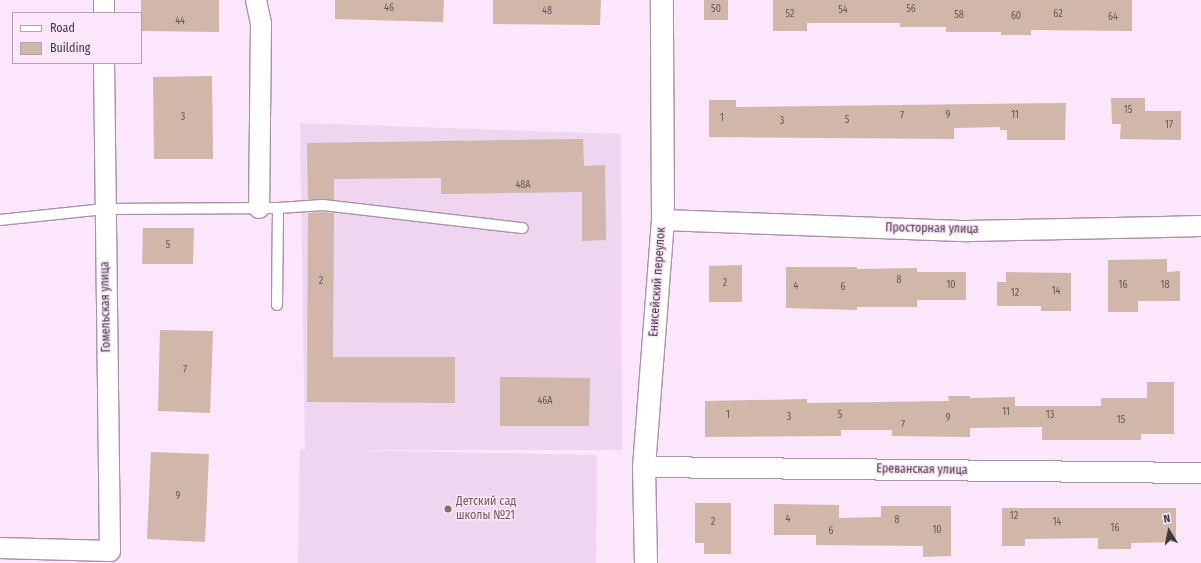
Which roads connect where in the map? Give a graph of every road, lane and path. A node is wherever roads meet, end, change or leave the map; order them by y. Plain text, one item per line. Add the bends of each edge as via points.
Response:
1 (104, 0) edge
2 (256, 0) edge
3 (662, 0) edge
4 (104, 12) edge
5 (104, 64) edge
6 (268, 208) junction
7 (104, 209) junction
8 (0, 220) edge
9 (663, 220) junction
10 (1201, 226) edge
11 (523, 228) dead end
12 (277, 305) dead end
13 (644, 467) junction
14 (1201, 473) edge
15 (0, 548) edge
16 (646, 563) edge

1 - 4 street
2 - 6 street via 261,24
3 - 9 street, Енисейский переулок
5 - 7 street, Гомельская улица
6 - 7 lane
6 - 11 lane via 323,205
6 - 12 lane
7 - 8 lane
7 - 15 street, Гомельская улица via 110,551
9 - 10 street, Просторная улица via 968,231
9 - 13 street, Енисейский переулок
13 - 14 street, Ереванская улица
13 - 16 street, Енисейский переулок

